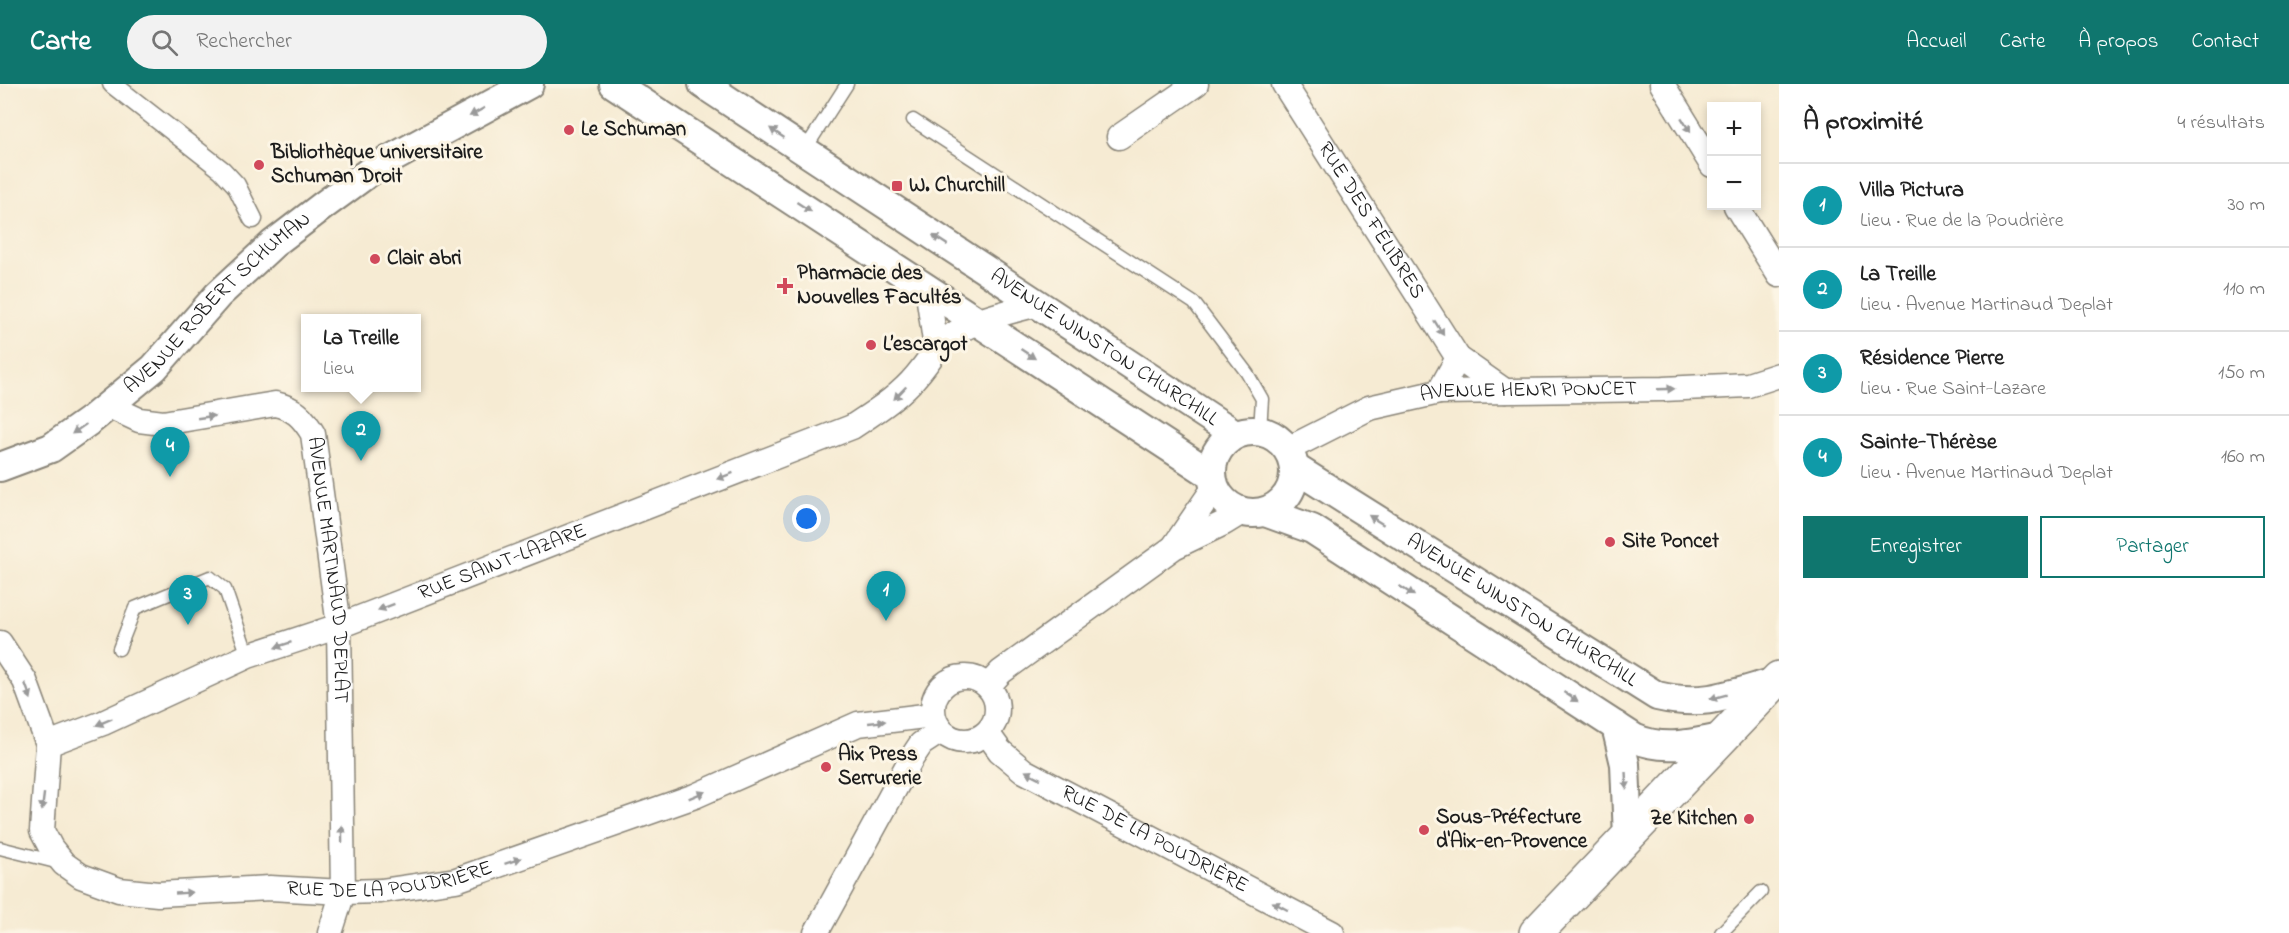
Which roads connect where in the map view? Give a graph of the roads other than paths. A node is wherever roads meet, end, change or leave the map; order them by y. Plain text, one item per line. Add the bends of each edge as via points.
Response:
1 (111, 84) edge
2 (529, 84) edge
3 (614, 84) edge
4 (704, 84) edge
5 (847, 84) edge
6 (1196, 84) edge
7 (1284, 84) edge
8 (1662, 84) edge
9 (913, 120) dead end
10 (1119, 137) dead end
11 (804, 151) junction
12 (1707, 157) edge
13 (1738, 210) edge
14 (253, 219) dead end
15 (1779, 275) edge
16 (927, 287) junction
17 (1037, 304) junction
18 (979, 321) junction
19 (936, 348) junction
20 (1458, 357) junction
21 (1779, 375) edge
22 (1505, 391) junction
23 (1439, 392) junction
24 (109, 406) junction
25 (1247, 432) junction
26 (1291, 459) junction
27 (0, 467) edge
28 (1213, 481) junction
29 (1253, 512) junction
30 (1174, 547) junction
31 (339, 626) junction
32 (0, 643) edge
33 (119, 649) dead end
34 (248, 656) junction
35 (1777, 680) edge
36 (988, 686) junction
37 (1657, 696) junction
38 (937, 723) junction
39 (1616, 726) junction
40 (987, 732) junction
41 (1721, 738) junction
42 (48, 744) junction
43 (1677, 746) junction
44 (1668, 795) junction
45 (1628, 838) junction
46 (0, 848) edge
47 (64, 864) junction
48 (343, 892) junction
49 (1761, 892) dead end
50 (330, 933) edge
51 (816, 933) edge
52 (1332, 933) edge
53 (1536, 933) edge
54 (1721, 933) edge

1 - 14 street via 222,170 236,185
2 -> 24 street, AVENUE ROBERT SCHUMAN via 376,167 273,244 226,288 154,368
3 -> 16 street
11 -> 4 street, AVENUE WINSTON CHURCHILL
5 - 11 lane
6 - 10 street
7 -> 20 street, RUE DES FÉLIBRES
8 -> 12 street
9 - 25 lane via 1194,303 1262,399
17 -> 11 street, AVENUE WINSTON CHURCHILL
13 - 15 street
16 - 18 street
16 - 19 street
17 - 18 street, RUE SAINT-LAZARE
17 - 25 street, AVENUE WINSTON CHURCHILL
18 - 19 street, RUE SAINT-LAZARE
18 -> 28 street
19 -> 31 street, RUE SAINT-LAZARE via 892,401 852,427
20 - 22 street, RUE DES FÉLIBRES
20 - 23 street
22 -> 21 street, AVENUE HENRI PONCET via 1748,385
22 - 23 street, AVENUE HENRI PONCET
23 - 26 street, AVENUE HENRI PONCET via 1369,408
24 -> 27 street, AVENUE ROBERT SCHUMAN via 51,448
24 -> 31 street, AVENUE MARTINAUD DEPLAT via 139,420 163,423 274,404 289,407 304,418 313,434
25 - 26 street via 1281,440
25 - 28 street via 1224,442 1214,457
26 - 29 street via 1293,483 1287,497
37 -> 26 street, AVENUE WINSTON CHURCHILL
28 - 29 street via 1225,503
28 - 30 street
29 - 30 street
29 -> 39 street, AVENUE WINSTON CHURCHILL via 1312,529
30 - 36 street via 1001,672
31 -> 34 street, RUE SAINT-LAZARE
48 -> 31 street, AVENUE MARTINAUD DEPLAT
32 -> 42 street, RUE DE LA POUDRIÈRE via 25,681
33 - 34 lane via 135,608 210,577 225,589
34 -> 42 street, RUE SAINT-LAZARE
35 -> 37 street, AVENUE WINSTON CHURCHILL via 1701,702
35 - 41 main road
36 - 38 street via 969,677 949,680 935,696
36 - 40 street via 994,694 997,715
37 - 43 street, AVENUE WINSTON CHURCHILL via 1670,717
38 - 40 street via 949,738 969,741
48 -> 38 street, RUE DE LA POUDRIÈRE via 381,891 456,880 695,796 858,724
38 - 51 street via 911,759
39 - 43 street, AVENUE WINSTON CHURCHILL via 1649,745
39 -> 45 street via 1625,764
52 -> 40 street, RUE DE LA POUDRIÈRE via 1024,771 1000,751
41 - 43 street, AVENUE WINSTON CHURCHILL
41 - 44 main road
42 -> 47 street, RUE DE LA POUDRIÈRE via 42,831
43 - 44 street, AVENUE WINSTON CHURCHILL
44 - 45 main road
45 - 53 main road
46 - 47 lane
47 -> 48 street, RUE DE LA POUDRIÈRE via 81,876 119,890 158,894 270,888
48 - 50 street, AVENUE MARTINAUD DEPLAT
49 - 54 lane

